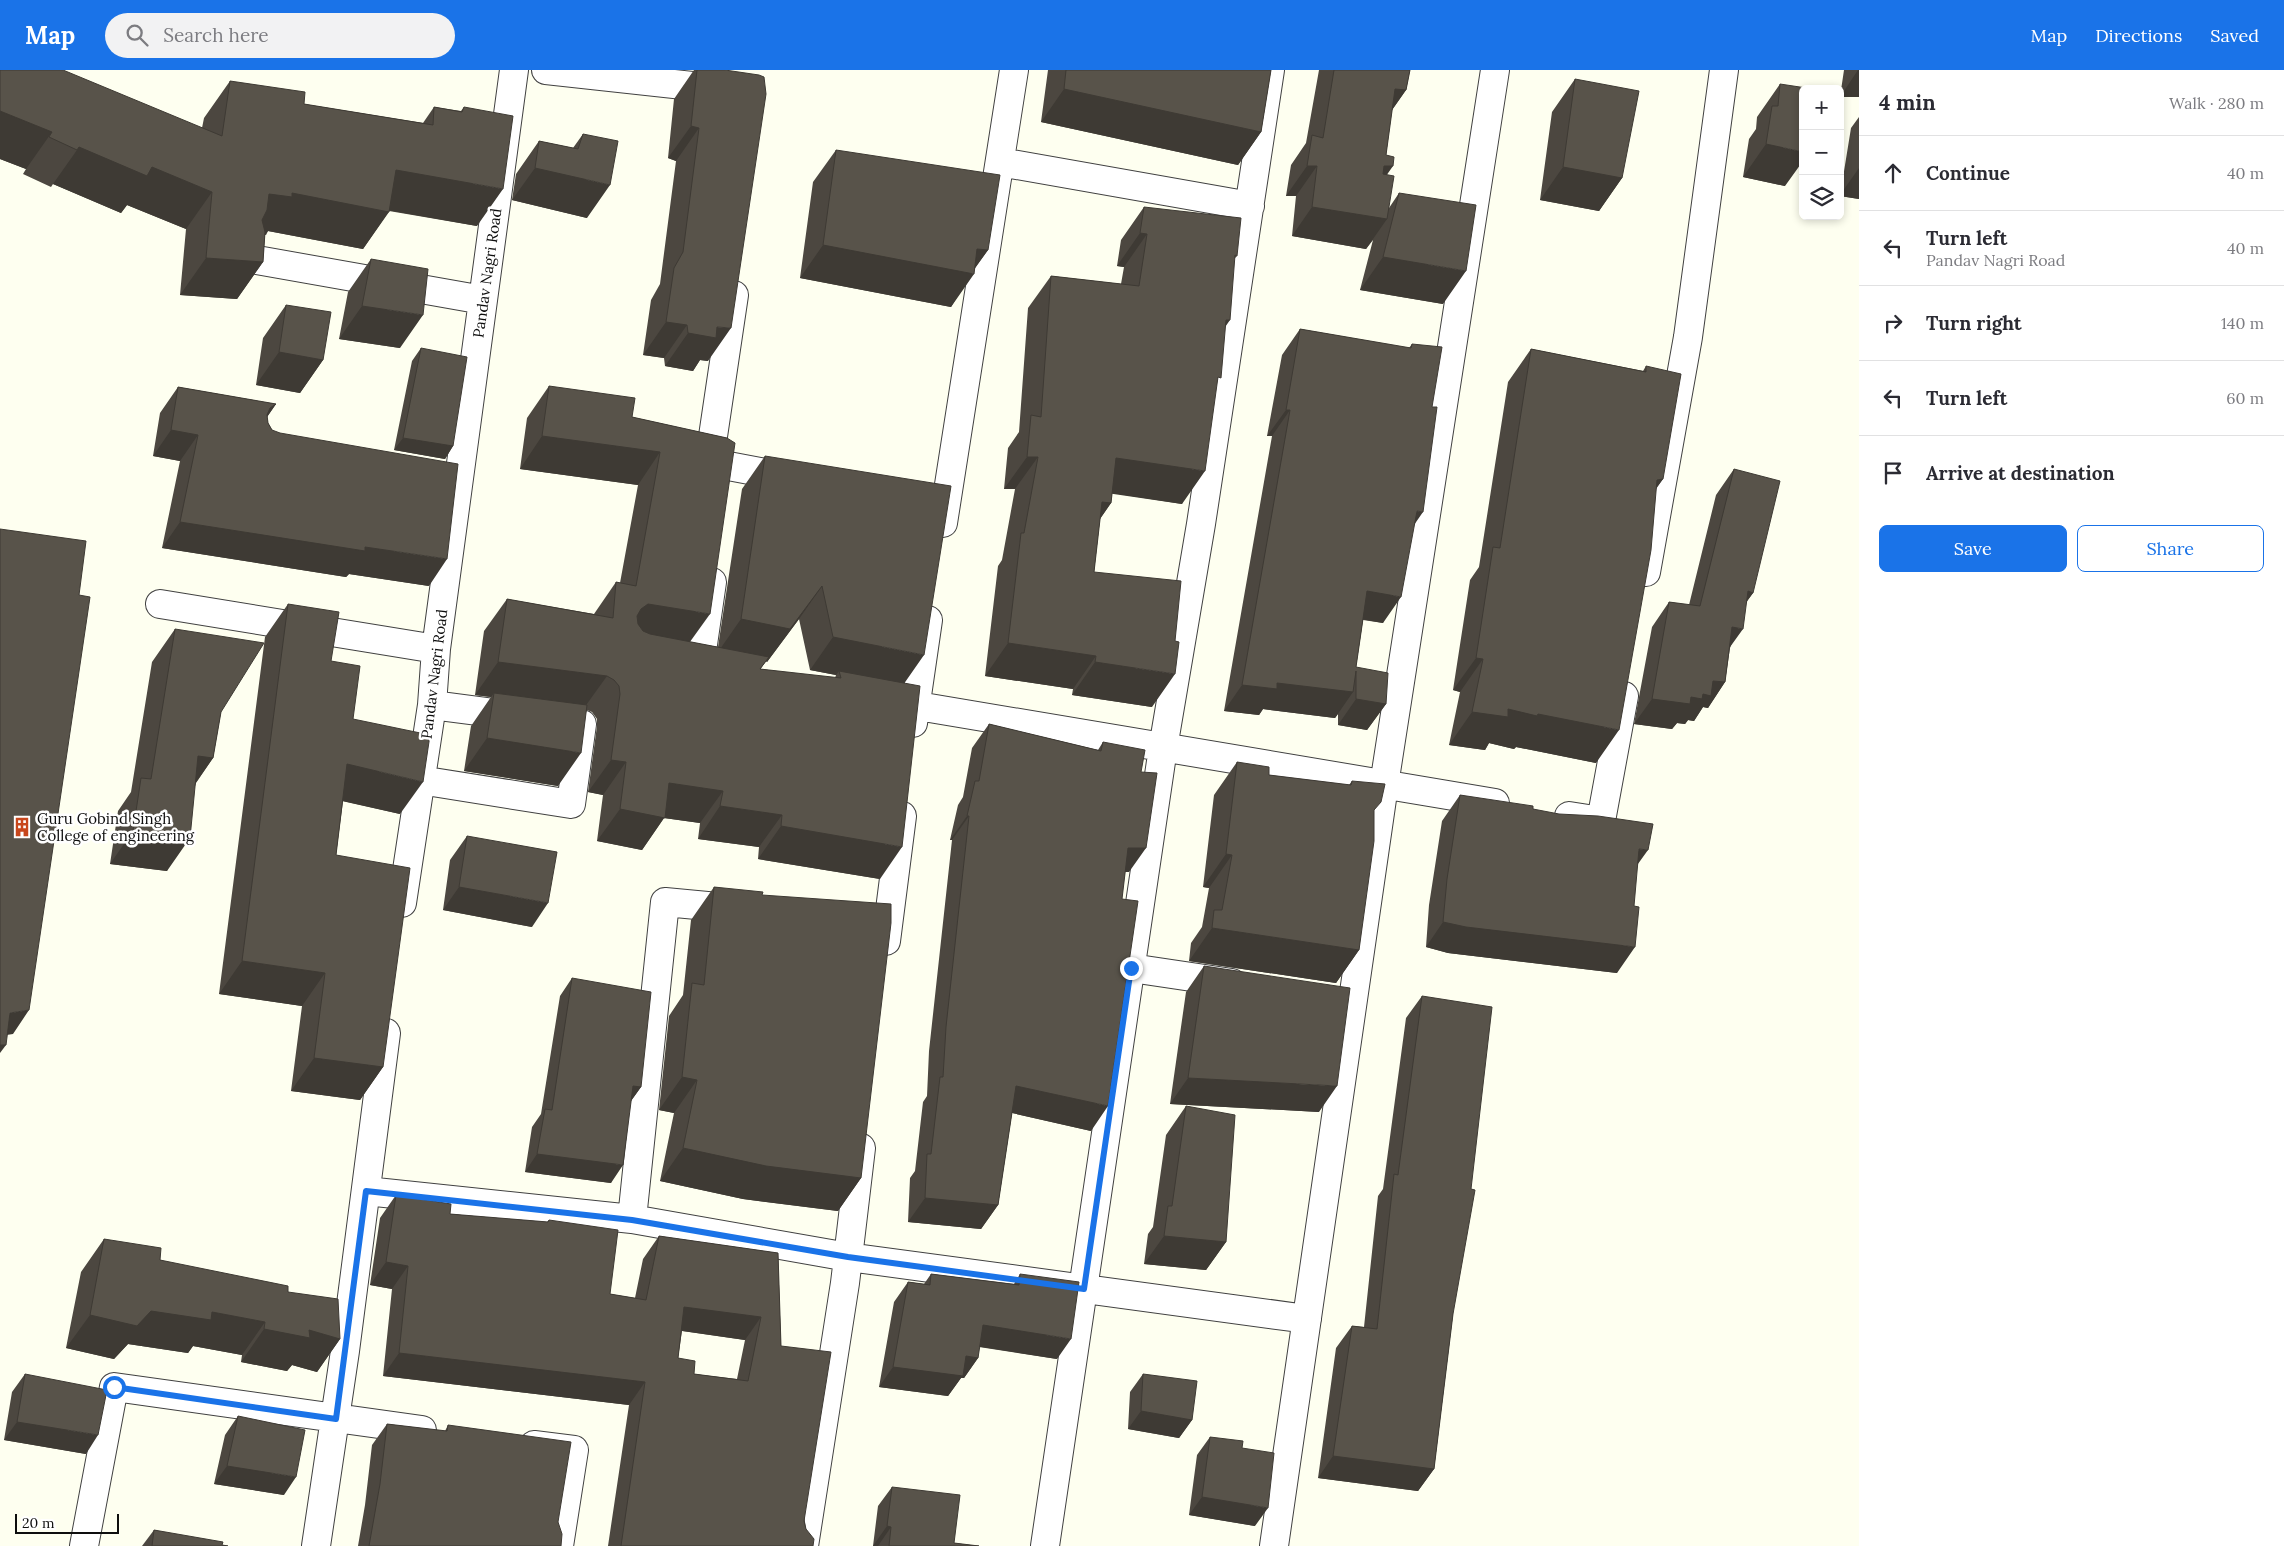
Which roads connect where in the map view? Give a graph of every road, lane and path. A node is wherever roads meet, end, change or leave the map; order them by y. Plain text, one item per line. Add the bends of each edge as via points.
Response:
1 (514, 70) edge
2 (546, 70) edge
3 (1014, 70) edge
4 (1270, 70) edge
5 (1495, 70) edge
6 (1724, 70) edge
7 (746, 95) edge
8 (1000, 162) junction
9 (1250, 206) junction
10 (251, 259) edge
11 (738, 266) edge
12 (483, 300) junction
13 (730, 466) junction
14 (430, 472) edge
15 (459, 477) junction
16 (818, 482) edge
17 (726, 495) edge
18 (917, 500) edge
19 (946, 505) junction
20 (940, 543) edge
21 (716, 561) edge
22 (933, 591) edge
23 (1641, 598) edge
24 (160, 604) dead end
25 (436, 649) junction
26 (674, 660) edge
27 (700, 665) junction
28 (729, 670) edge
29 (1627, 676) edge
30 (856, 695) edge
31 (432, 705) junction
32 (914, 706) junction
33 (910, 746) edge
34 (1164, 748) junction
35 (420, 780) junction
36 (1384, 785) junction
37 (905, 796) edge
38 (1516, 807) edge
39 (1545, 812) edge
40 (764, 911) edge
41 (860, 921) edge
42 (888, 923) junction
43 (399, 931) edge
44 (883, 963) edge
45 (1131, 968) junction
46 (1256, 986) edge
47 (1324, 996) edge
48 (1352, 1001) junction
49 (389, 1008) edge
50 (864, 1120) edge
51 (366, 1191) junction
52 (632, 1220) junction
53 (848, 1257) junction
54 (1084, 1289) junction
55 (1307, 1319) junction
56 (336, 1419) junction
57 (450, 1434) edge
58 (507, 1441) edge
59 (1281, 1545) edge
60 (84, 1546) edge
61 (316, 1546) edge
62 (559, 1546) edge
63 (804, 1546) edge
64 (1045, 1546) edge

1 - 12 street, Pandav Nagri Road
2 - 7 street via 711,87
3 - 8 street
4 - 9 street
5 - 36 street
6 - 23 street via 1688,337
8 - 9 street
8 - 19 street
9 - 34 street
10 - 12 street
11 - 13 street via 712,443 715,459
12 - 15 street, Pandav Nagri Road
13 - 16 street
13 - 17 street
14 - 15 street
15 - 25 street, Pandav Nagri Road
18 - 19 street
19 - 20 street
21 - 27 street
22 - 32 street
24 - 25 street
25 - 31 street, Pandav Nagri Road
26 - 27 street
27 - 28 street
29 - 39 street via 1602,821
30 - 32 street
31 - 35 street, Pandav Nagri Road
31 - 35 street via 582,724 571,804
32 - 33 street
32 - 34 street
34 - 36 street
34 - 45 street
35 - 43 street, Pandav Nagri Road
36 - 38 street
36 - 48 street
37 - 42 street
40 - 52 street via 665,902
41 - 42 street
42 - 44 street
45 - 46 street
45 - 54 street
47 - 48 street
48 - 55 street
49 - 51 street
50 - 53 street
51 - 52 street
51 - 56 street
52 - 53 street
53 - 54 street
53 - 63 street
54 - 55 street
54 - 64 street
55 - 59 street
56 - 57 street
56 - 60 street via 114,1387
56 - 61 street
58 - 62 street via 574,1450

